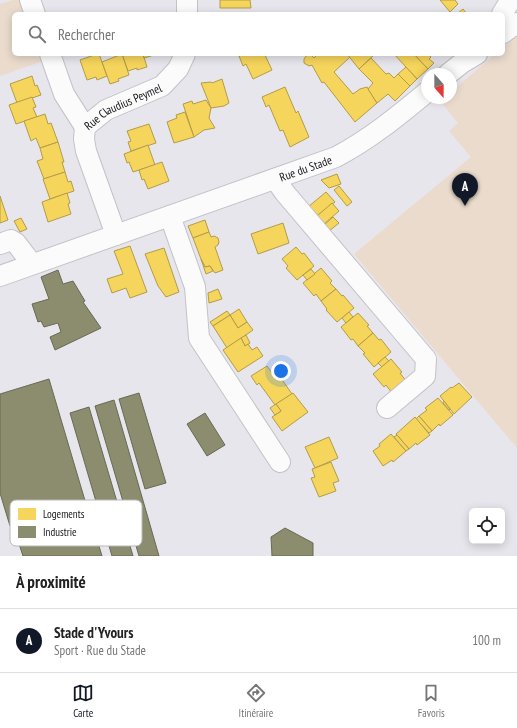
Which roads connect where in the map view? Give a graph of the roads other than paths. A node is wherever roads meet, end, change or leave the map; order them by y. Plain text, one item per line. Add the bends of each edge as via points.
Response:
1 (30, 0) edge
2 (187, 0) edge
3 (34, 12) edge
4 (187, 12) edge
5 (517, 23) edge
6 (505, 32) edge
7 (51, 56) edge
8 (184, 56) edge
9 (421, 97) edge
10 (85, 127) junction
11 (275, 180) junction
12 (170, 216) junction
13 (116, 235) junction
14 (0, 244) edge
15 (32, 264) junction
16 (0, 276) edge
17 (387, 408) dead end
18 (280, 462) dead end

1 - 3 street
2 - 4 street
5 - 6 street
7 - 10 street via 64,94
8 - 10 street, Rue Claudius Peymel via 178,69 162,86 106,110
9 - 11 street, Rue du Stade via 385,126 349,150
10 - 13 street, Rue Claudius Peymel via 86,151
11 - 12 street, Rue du Stade
11 - 17 street via 426,359 425,376
12 - 13 street, Rue du Stade
12 - 18 street via 195,286 199,338
13 - 15 street, Rue du Stade
14 - 15 street via 11,240 16,243
15 - 16 street, Rue du Stade

